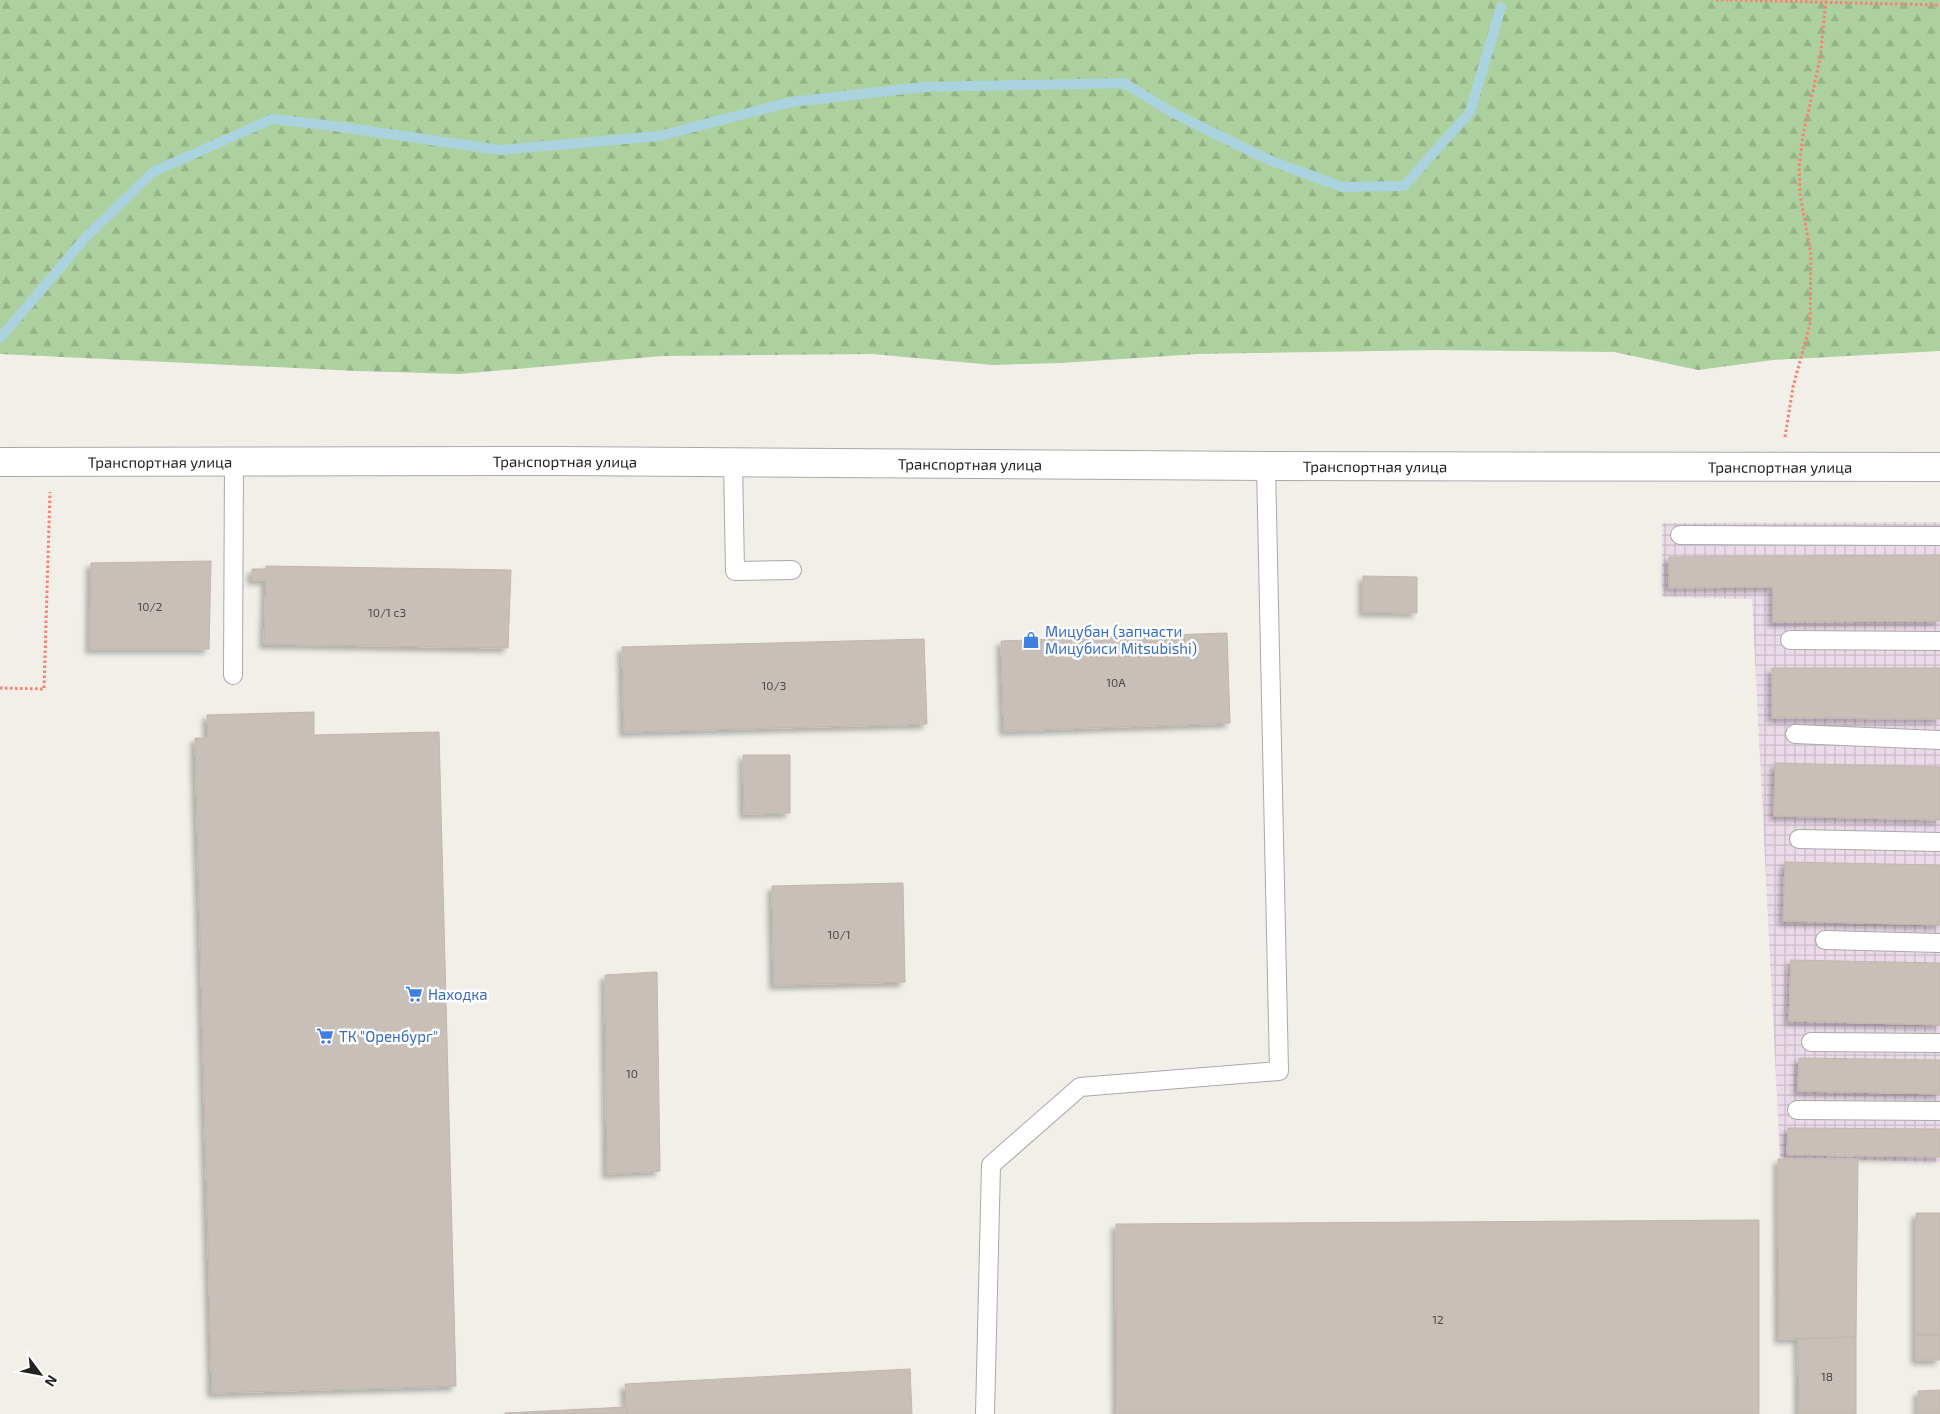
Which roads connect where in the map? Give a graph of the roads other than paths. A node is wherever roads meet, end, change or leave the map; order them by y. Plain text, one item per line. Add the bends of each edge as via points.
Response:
1 (0, 462) edge
2 (234, 462) junction
3 (733, 462) junction
4 (1266, 466) junction
5 (1940, 467) edge
6 (1680, 535) dead end
7 (1940, 536) edge
8 (792, 570) dead end
9 (1790, 640) dead end
10 (1940, 641) edge
11 (233, 675) dead end
12 (1796, 734) dead end
13 (1940, 740) edge
14 (1799, 839) dead end
15 (1940, 842) edge
16 (1824, 940) dead end
17 (1940, 943) edge
18 (1811, 1042) dead end
19 (1940, 1043) edge
20 (1797, 1110) dead end
21 (1940, 1111) edge
22 (985, 1414) edge

1 - 2 street, Транспортная улица
2 - 3 street, Транспортная улица
2 - 11 lane
3 - 4 street, Транспортная улица
3 - 8 lane via 735,571
4 - 5 street, Транспортная улица
4 - 22 lane via 1279,1071 1080,1087 991,1165
6 - 7 lane
9 - 10 lane
12 - 13 lane
14 - 15 lane
16 - 17 lane
18 - 19 lane
20 - 21 lane

